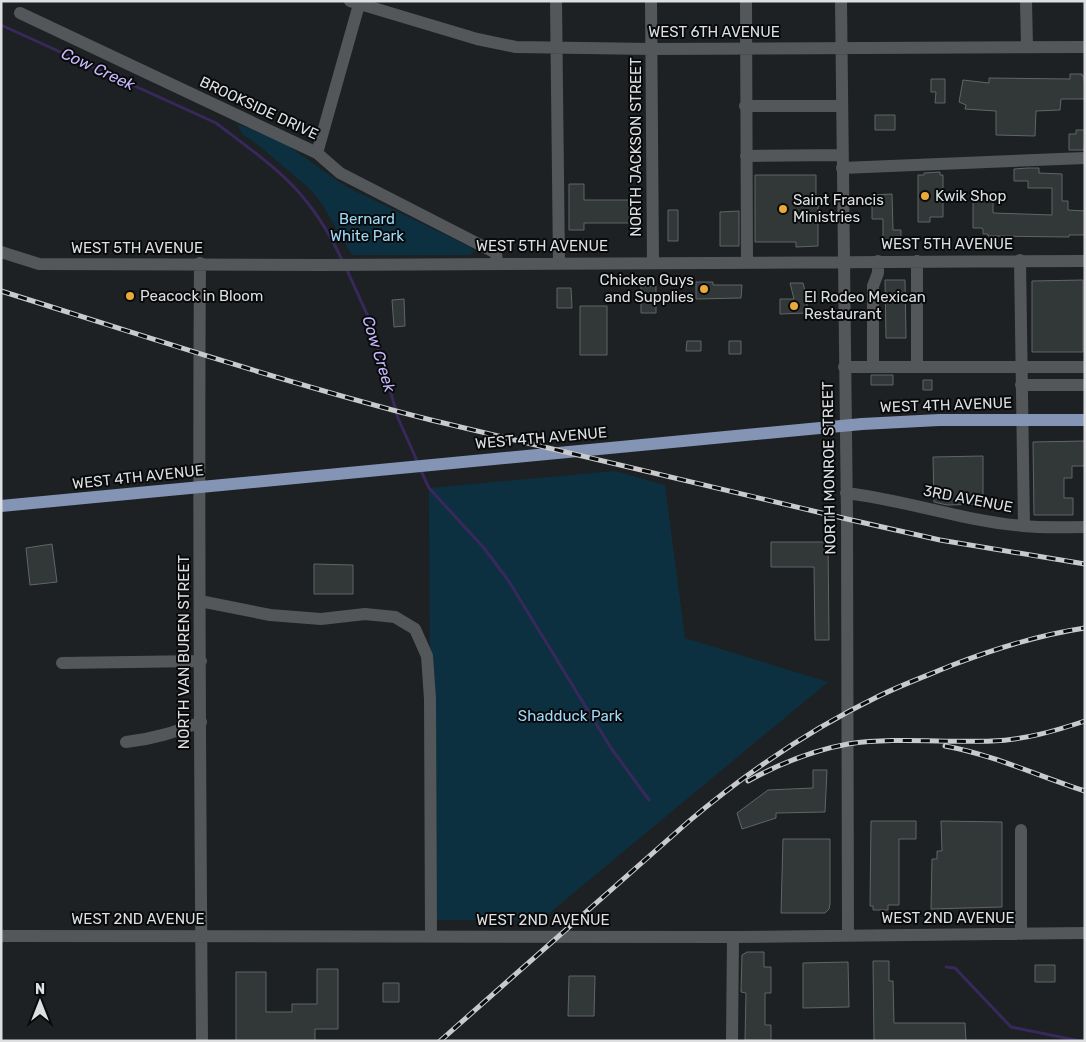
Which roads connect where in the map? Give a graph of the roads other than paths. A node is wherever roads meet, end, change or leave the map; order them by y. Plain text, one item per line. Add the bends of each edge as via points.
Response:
1 (556, 1) edge
2 (651, 1) edge
3 (746, 1) edge
4 (840, 1) edge
5 (1026, 1) edge
6 (357, 2) edge
7 (20, 13) dead end
8 (1027, 47) junction
9 (556, 48) junction
10 (841, 48) junction
11 (1085, 48) edge
12 (652, 49) junction
13 (745, 49) junction
14 (745, 106) junction
15 (842, 106) junction
16 (317, 153) junction
17 (842, 155) junction
18 (746, 156) junction
19 (1085, 158) edge
20 (842, 168) junction
21 (1, 252) edge
22 (1020, 260) junction
23 (843, 261) junction
24 (878, 261) junction
25 (917, 261) junction
26 (1085, 261) edge
27 (558, 262) junction
28 (653, 262) junction
29 (747, 262) junction
30 (200, 263) junction
31 (496, 263) junction
32 (917, 366) junction
33 (1021, 366) junction
34 (844, 367) junction
35 (873, 367) junction
36 (1085, 367) edge
37 (1021, 385) junction
38 (1085, 385) edge
39 (1022, 419) junction
40 (1085, 420) edge
41 (198, 487) junction
42 (846, 493) junction
43 (1, 506) edge
44 (1024, 526) junction
45 (1085, 527) edge
46 (200, 601) junction
47 (200, 661) junction
48 (62, 663) dead end
49 (201, 722) junction
50 (126, 742) dead end
51 (1020, 830) dead end
52 (1085, 933) edge
53 (1021, 934) junction
54 (848, 935) junction
55 (1, 936) edge
56 (201, 936) junction
57 (431, 936) junction
58 (733, 937) junction
59 (202, 1041) edge
60 (732, 1041) edge

1 - 9 street
2 - 12 street, NORTH JACKSON STREET
3 - 13 street
4 - 10 street, NORTH MONROE STREET
5 - 8 street
6 - 9 street, WEST 6TH AVENUE via 502,45
6 - 16 street
7 - 16 street, BROOKSIDE DRIVE
8 - 10 street, WEST 6TH AVENUE
8 - 11 street, WEST 6TH AVENUE
9 - 12 street, WEST 6TH AVENUE
9 - 27 street
10 - 13 street, WEST 6TH AVENUE
10 - 15 street, NORTH MONROE STREET
12 - 13 street, WEST 6TH AVENUE
12 - 28 street, NORTH JACKSON STREET
13 - 14 street
14 - 15 street
14 - 18 street
15 - 17 street, NORTH MONROE STREET
16 - 31 street, BROOKSIDE DRIVE via 340,173 496,253
17 - 18 street
17 - 20 street, NORTH MONROE STREET
18 - 29 street
19 - 20 street
20 - 23 street, NORTH MONROE STREET
21 - 30 street, WEST 5TH AVENUE via 40,264
22 - 25 street, WEST 5TH AVENUE
22 - 26 street, WEST 5TH AVENUE
22 - 33 street
23 - 24 street, WEST 5TH AVENUE
23 - 29 street, WEST 5TH AVENUE
23 - 34 street, NORTH MONROE STREET
24 - 25 street, WEST 5TH AVENUE
24 - 35 street via 873,286
25 - 32 street
27 - 28 street, WEST 5TH AVENUE
27 - 31 street, WEST 5TH AVENUE
28 - 29 street, WEST 5TH AVENUE
30 - 31 street, WEST 5TH AVENUE
30 - 41 street, NORTH VAN BUREN STREET
32 - 33 street
32 - 35 street
33 - 36 street
33 - 37 street
34 - 35 street
34 - 42 street, NORTH MONROE STREET
37 - 38 street
37 - 39 street
39 - 40 main road, WEST 4TH AVENUE
39 - 41 main road, WEST 4TH AVENUE via 825,427
39 - 44 street
41 - 43 main road, WEST 4TH AVENUE
41 - 46 street, NORTH VAN BUREN STREET
42 - 44 street, 3RD AVENUE
42 - 54 street, NORTH MONROE STREET
44 - 45 street, 3RD AVENUE
46 - 47 street, NORTH VAN BUREN STREET
46 - 57 street via 270,615 321,619 365,614 395,617 415,629 427,656 430,699
47 - 48 street
47 - 49 street, NORTH VAN BUREN STREET
49 - 50 street via 152,739
49 - 56 street, NORTH VAN BUREN STREET
51 - 53 street
52 - 53 street, WEST 2ND AVENUE
53 - 54 street, WEST 2ND AVENUE
54 - 58 street, WEST 2ND AVENUE
55 - 56 street, WEST 2ND AVENUE
56 - 57 street, WEST 2ND AVENUE
56 - 59 street, NORTH VAN BUREN STREET
57 - 58 street, WEST 2ND AVENUE
58 - 60 street

